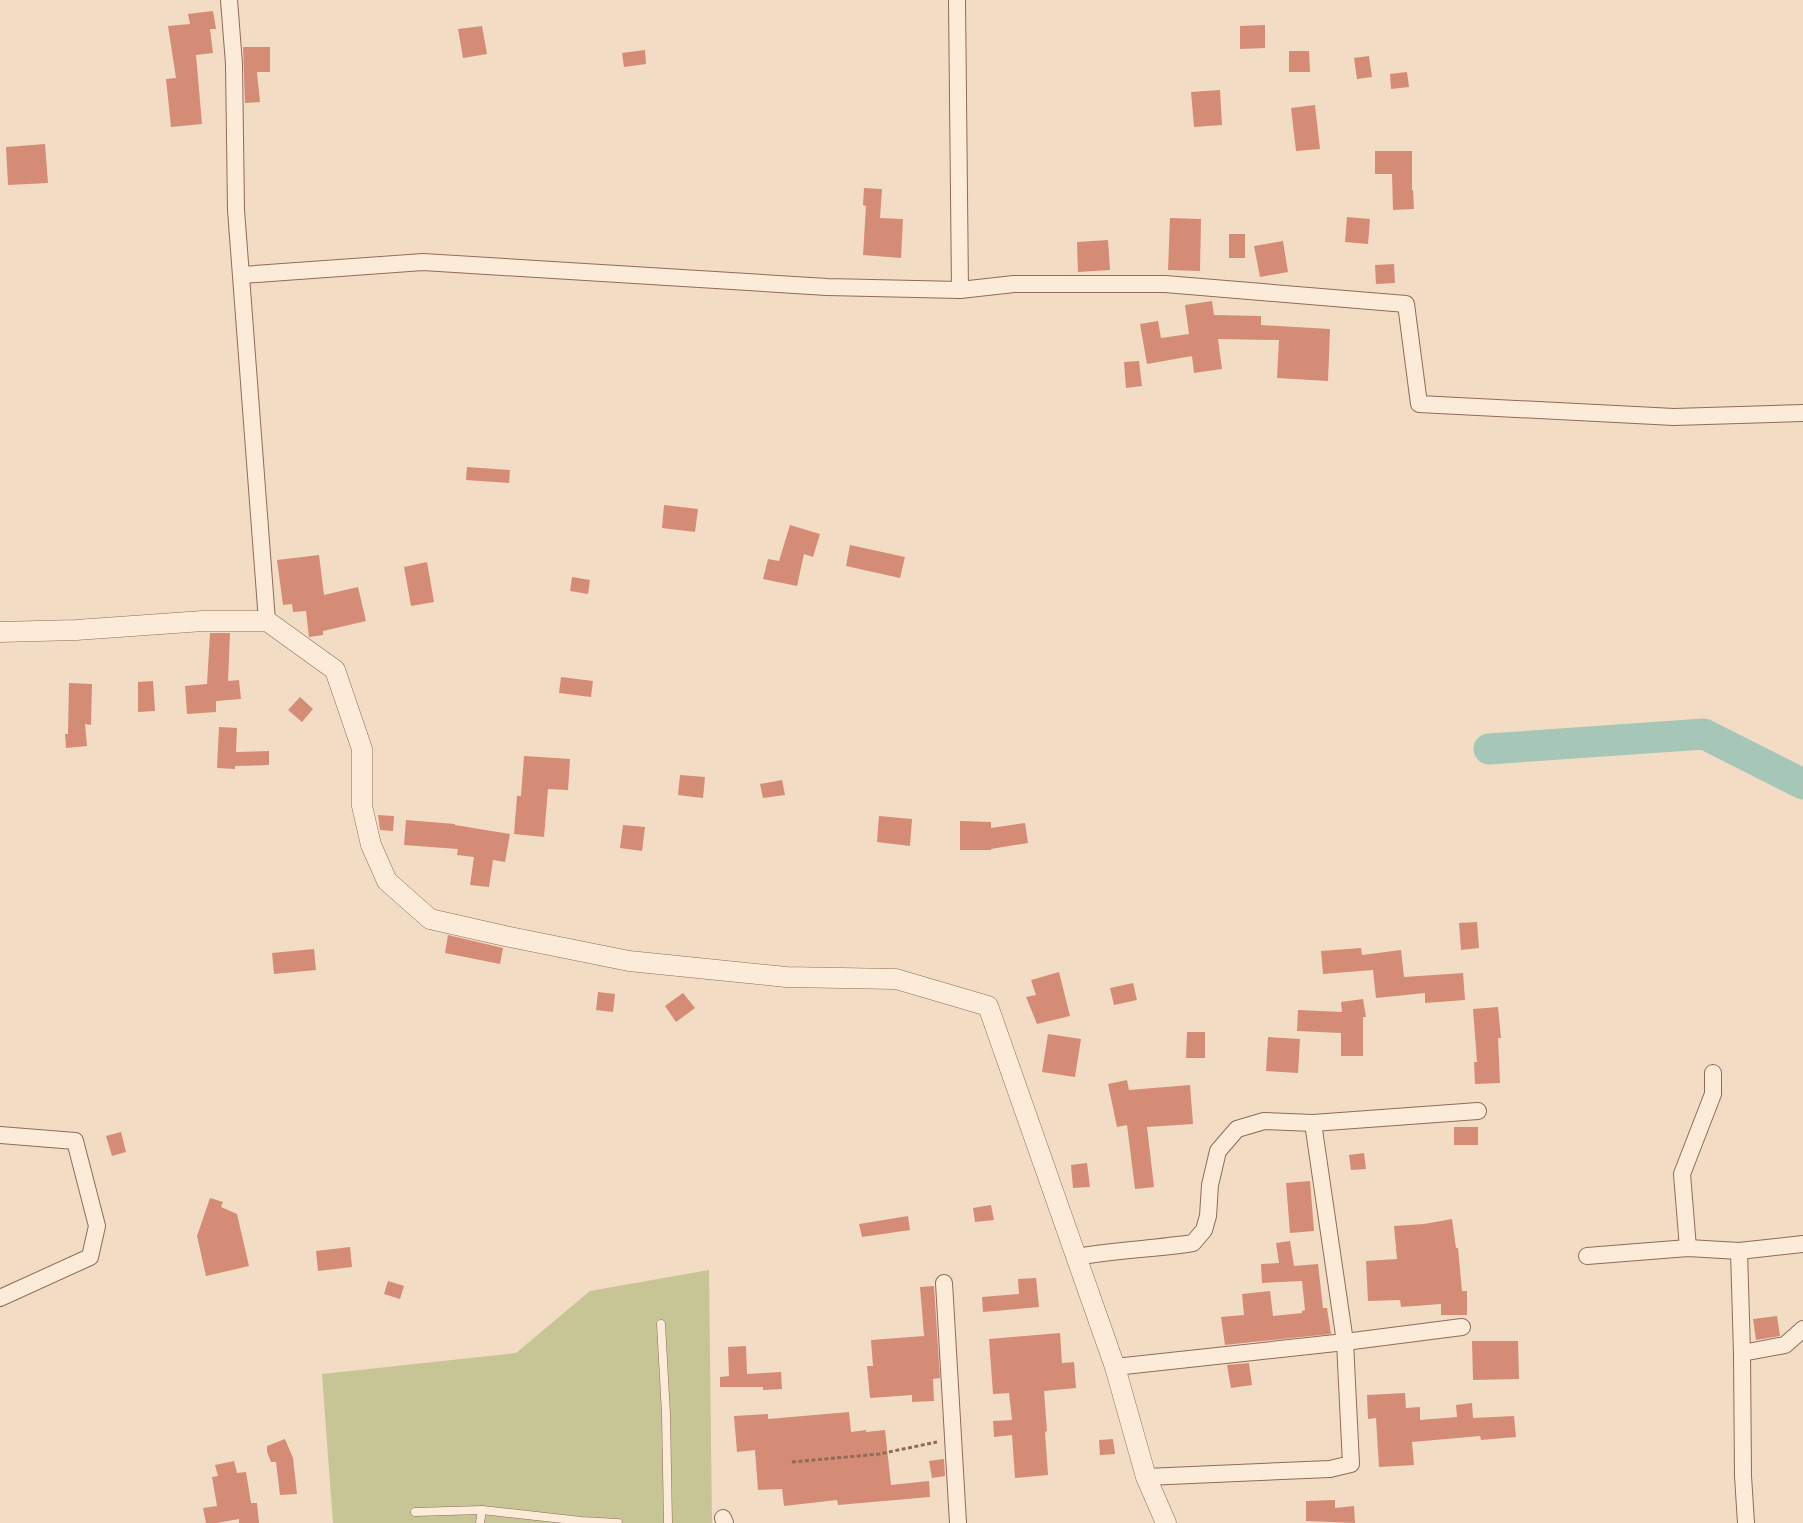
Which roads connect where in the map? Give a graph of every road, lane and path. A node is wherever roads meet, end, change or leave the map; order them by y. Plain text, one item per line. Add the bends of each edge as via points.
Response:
1 (229, 0) edge
2 (958, 0) edge
3 (242, 275) junction
4 (960, 290) junction
5 (1803, 413) edge
6 (267, 621) junction
7 (0, 632) edge
8 (1713, 1073) dead end
9 (1478, 1112) dead end
10 (1313, 1123) junction
11 (0, 1135) edge
12 (1803, 1244) edge
13 (1688, 1248) junction
14 (1739, 1251) junction
15 (1587, 1256) dead end
16 (1076, 1257) junction
17 (944, 1283) dead end
18 (0, 1298) edge
19 (661, 1324) dead end
20 (1462, 1327) dead end
21 (1803, 1328) edge
22 (1345, 1342) junction
23 (1742, 1353) junction
24 (1115, 1367) junction
25 (954, 1438) junction
26 (792, 1462) dead end
27 (1146, 1478) junction
28 (482, 1510) junction
29 (415, 1512) dead end
30 (480, 1523) edge
31 (618, 1523) edge
32 (668, 1523) edge
33 (958, 1523) edge
34 (1166, 1523) edge
35 (1746, 1523) edge

1 - 3 street via 234,64 236,210
2 - 4 street
3 - 4 street via 423,262 828,287
3 - 6 street
4 - 5 street via 1014,284 1165,284 1406,304 1419,404 1674,417
6 - 7 street via 204,620
6 - 16 street via 335,670 362,749 362,806 371,845 387,881 430,919 629,961 786,977 896,979 988,1006
8 - 13 street via 1713,1094 1682,1174
9 - 10 street
10 - 16 street via 1264,1122 1237,1129 1218,1150 1210,1184 1208,1216 1204,1230 1193,1243
10 - 22 street
11 - 18 street via 75,1142 97,1226 90,1257
12 - 14 street
13 - 14 street
13 - 15 street
14 - 23 street
16 - 24 street
17 - 25 street
19 - 32 lane
20 - 22 street
21 - 23 street via 1785,1345
22 - 24 street
22 - 27 street via 1351,1464 1330,1469
23 - 35 street
24 - 27 street
25 - 26 path via 878,1454
25 - 33 street
27 - 34 street
28 - 29 lane
28 - 30 lane
28 - 31 lane

